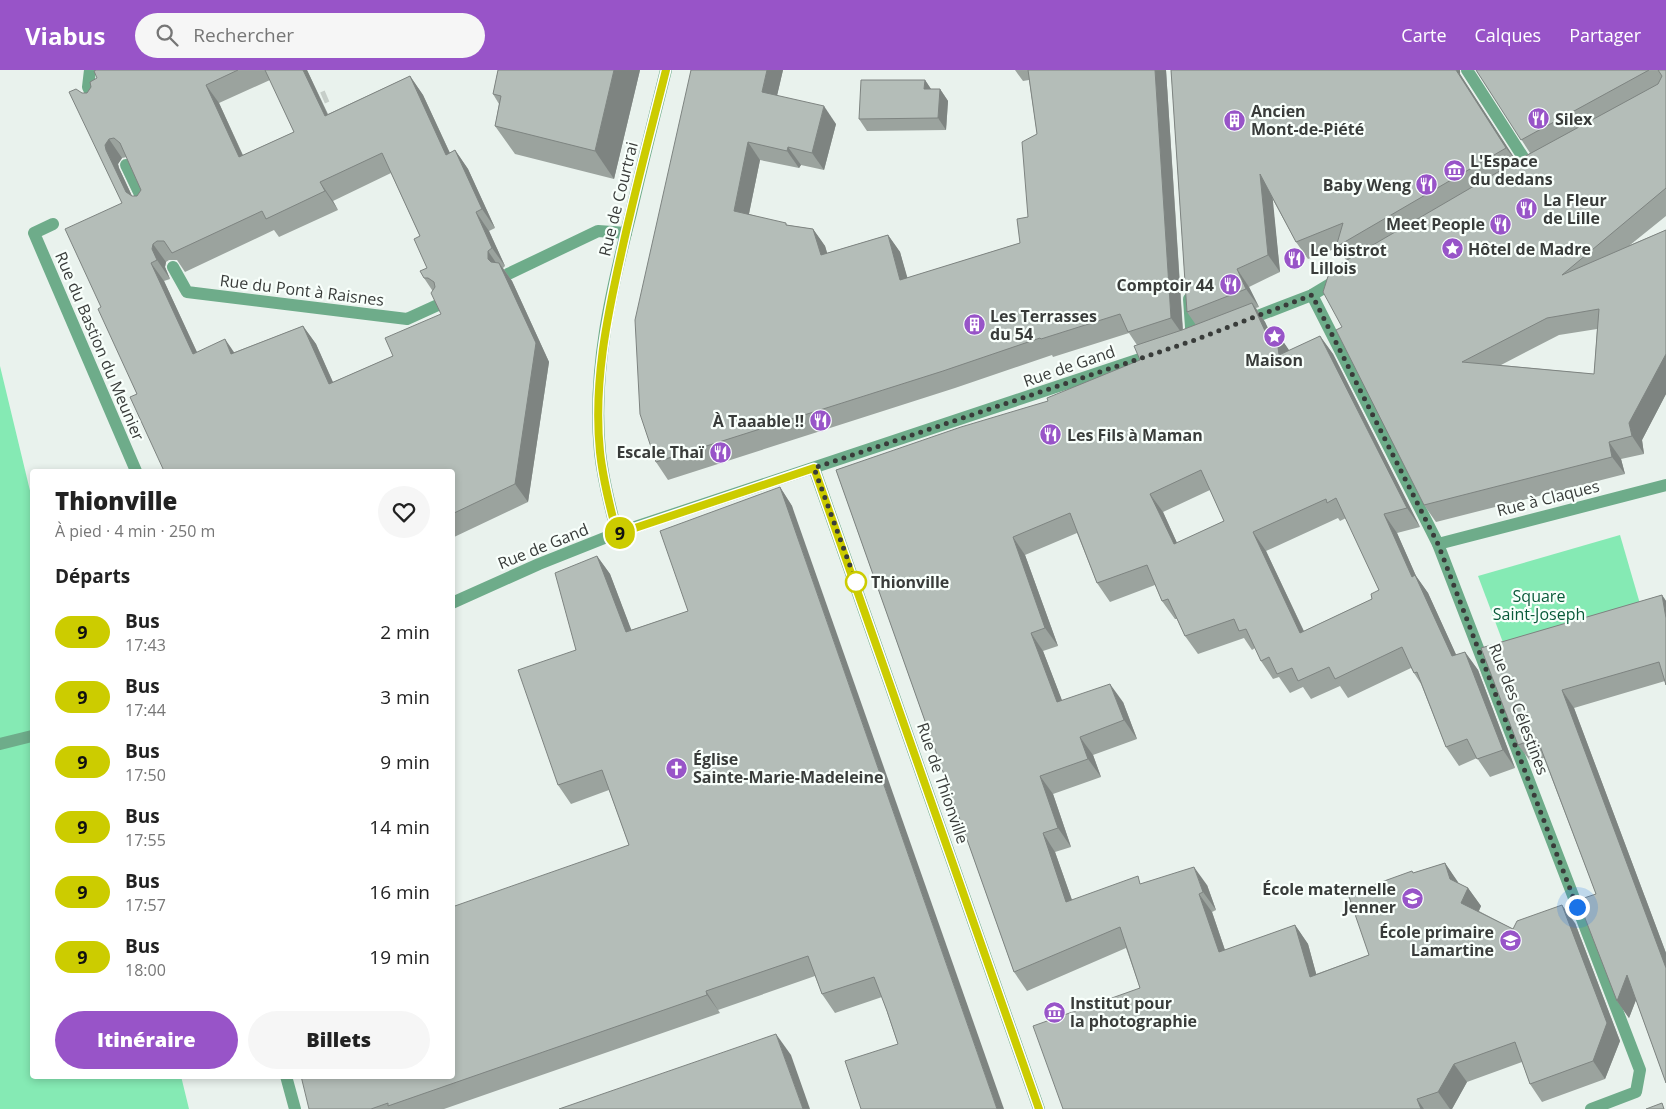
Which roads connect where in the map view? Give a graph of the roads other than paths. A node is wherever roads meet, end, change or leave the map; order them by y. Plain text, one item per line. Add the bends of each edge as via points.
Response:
1 (90, 70) edge
2 (666, 70) edge
3 (1468, 70) edge
4 (96, 104) edge
5 (126, 165) edge
6 (1530, 168) edge
7 (146, 207) edge
8 (52, 224) dead end
9 (626, 233) junction
10 (173, 267) edge
11 (508, 274) dead end
12 (1345, 275) edge
13 (1188, 283) edge
14 (1312, 295) junction
15 (440, 304) edge
16 (1229, 327) edge
17 (1192, 341) edge
18 (1164, 351) edge
19 (814, 468) junction
20 (135, 469) edge
21 (1666, 473) edge
22 (1666, 486) edge
23 (617, 534) junction
24 (1438, 544) junction
25 (455, 602) edge
26 (30, 736) edge
27 (0, 744) edge
28 (287, 1079) edge
29 (295, 1109) edge
30 (1039, 1109) edge
31 (1591, 1109) edge

1 - 4 street via 88,87
2 - 9 street, Rue de Courtrai
3 - 6 street
5 - 7 street
8 - 20 street, Rue du Bastion du Meunier via 34,233
9 - 11 street via 598,231
9 - 23 street, Rue de Courtrai via 604,336 599,386 600,452
10 - 15 street, Rue du Pont à Raisnes via 187,292 407,319
12 - 14 street
13 - 17 street
14 - 16 street
14 - 24 street, Rue des Célestines
18 - 19 street, Rue de Gand
19 - 23 street, Rue de Gand
19 - 30 street, Rue de Thionville
21 - 22 street
22 - 24 street, Rue à Claques
23 - 25 street, Rue de Gand
24 - 31 street, Rue des Célestines via 1640,1070 1636,1092
26 - 27 street
28 - 29 street

